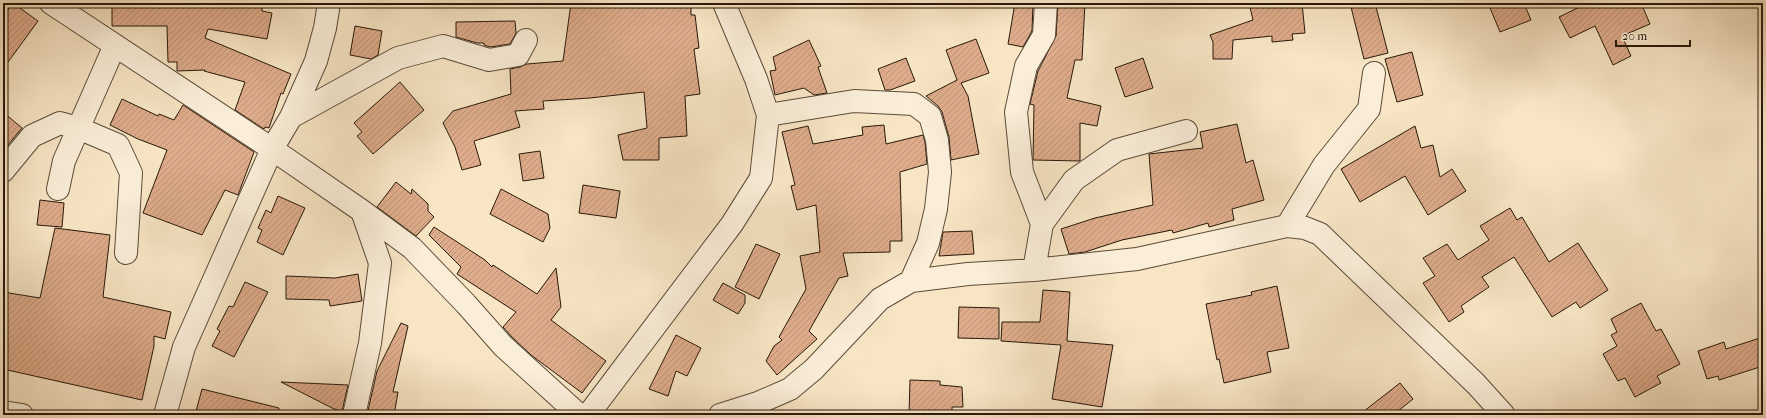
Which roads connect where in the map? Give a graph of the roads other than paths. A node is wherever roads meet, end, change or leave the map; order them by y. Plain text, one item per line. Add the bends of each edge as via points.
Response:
1 (51, 3) edge
2 (329, 3) edge
3 (724, 3) edge
4 (1046, 3) edge
5 (526, 40) dead end
6 (115, 45) junction
7 (1374, 73) dead end
8 (768, 115) junction
9 (291, 117) junction
10 (78, 128) junction
11 (1186, 131) dead end
12 (272, 149) junction
13 (3, 171) edge
14 (58, 189) dead end
15 (362, 211) junction
16 (1042, 224) junction
17 (1287, 226) junction
18 (126, 254) dead end
19 (1034, 270) junction
20 (911, 281) junction
21 (3, 412) edge
22 (22, 415) edge
23 (165, 415) edge
24 (354, 415) edge
25 (579, 415) edge
26 (588, 415) edge
27 (720, 415) edge
28 (1504, 415) edge

1 - 6 street
2 - 9 street via 316,61
3 - 8 street via 756,78
4 - 16 street via 1044,35 1026,66 1016,112 1022,172
5 - 9 street via 518,55 489,60 443,46 398,58
6 - 10 street
6 - 12 street
7 - 17 street via 1369,109 1324,165
8 - 20 street via 861,102 914,104 930,116 937,140 940,172 936,209 928,243
8 - 26 street via 761,178 732,224
9 - 12 street
10 - 13 street via 60,123 32,136
10 - 14 street via 64,161
10 - 18 street via 118,145 131,173
11 - 16 street via 1117,150 1074,180
12 - 15 street
12 - 23 street via 184,346
15 - 24 street via 380,263 370,343
15 - 25 street via 412,248 503,346
16 - 19 street
17 - 19 street via 1137,259
17 - 28 street via 1305,228 1320,234 1476,384
19 - 20 street
20 - 27 street via 880,299 814,369 790,389
21 - 22 street

